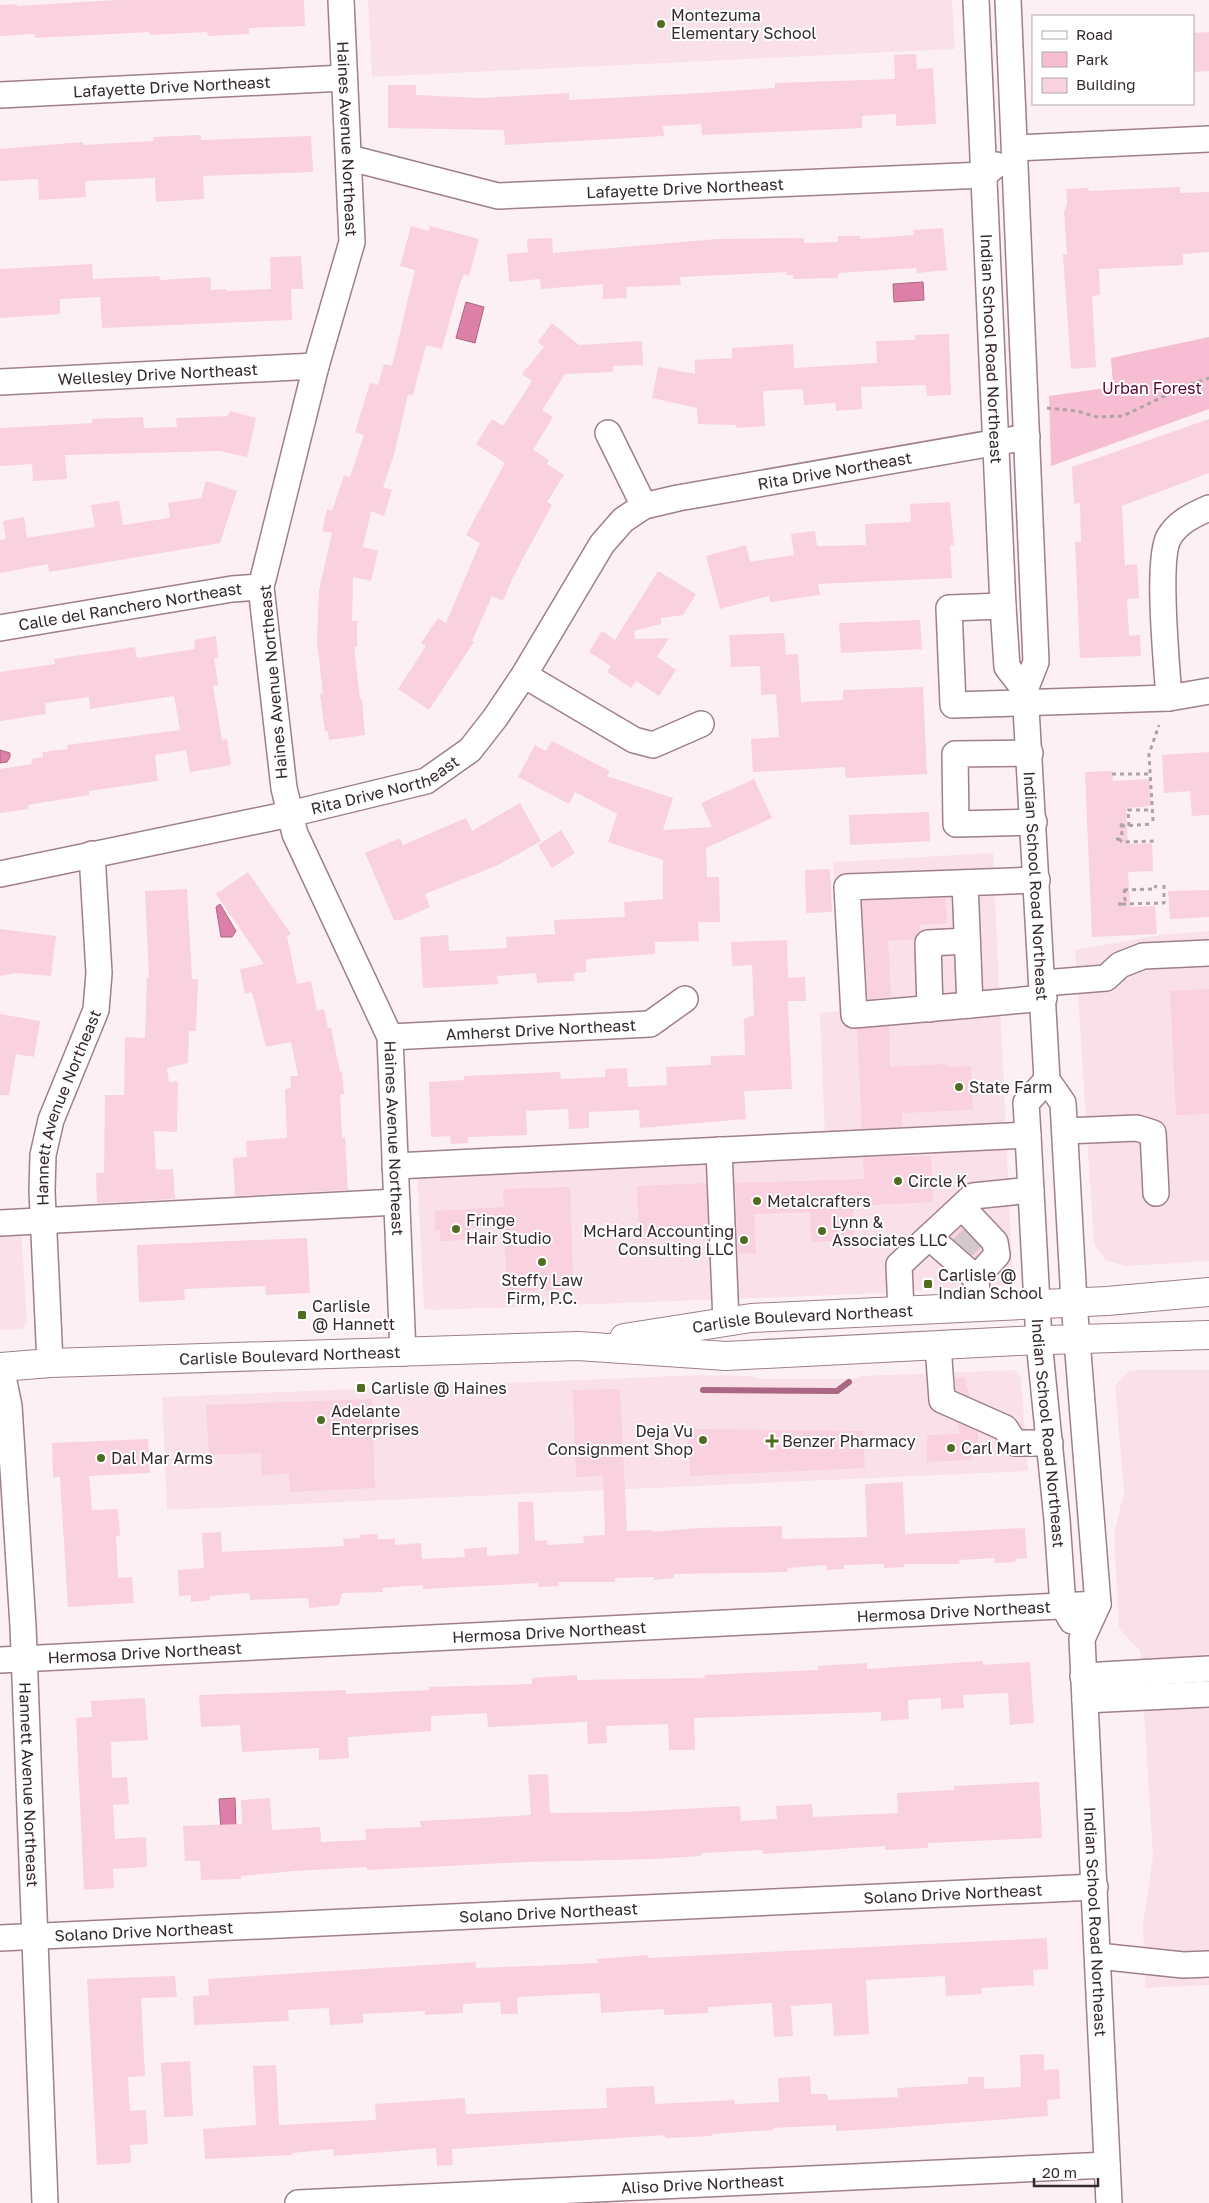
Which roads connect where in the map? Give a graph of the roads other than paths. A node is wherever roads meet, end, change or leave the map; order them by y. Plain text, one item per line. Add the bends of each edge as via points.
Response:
1 (341, 0) edge
2 (976, 0) edge
3 (1008, 0) edge
4 (344, 78) junction
5 (0, 95) edge
6 (1209, 139) edge
7 (1015, 148) junction
8 (350, 158) junction
9 (984, 175) junction
10 (316, 366) junction
11 (0, 382) edge
12 (608, 433) dead end
13 (1027, 437) junction
14 (994, 444) junction
15 (644, 506) junction
16 (1209, 508) edge
17 (261, 587) junction
18 (1003, 606) junction
19 (0, 628) edge
20 (524, 675) junction
21 (1209, 691) edge
22 (1026, 696) junction
23 (1169, 698) junction
24 (701, 724) dead end
25 (1030, 753) junction
26 (290, 814) junction
27 (1034, 822) junction
28 (92, 854) junction
29 (0, 874) edge
30 (1037, 880) junction
31 (965, 883) junction
32 (967, 941) junction
33 (1209, 953) edge
34 (1043, 991) junction
35 (685, 1000) dead end
36 (970, 1005) junction
37 (930, 1009) junction
38 (390, 1037) junction
39 (1047, 1080) junction
40 (1065, 1130) junction
41 (1028, 1135) junction
42 (719, 1150) junction
43 (396, 1166) junction
44 (1031, 1190) junction
45 (1156, 1193) dead end
46 (397, 1202) junction
47 (962, 1207) junction
48 (44, 1220) junction
49 (0, 1223) edge
50 (929, 1237) junction
51 (967, 1243) junction
52 (976, 1278) junction
53 (1209, 1292) edge
54 (1074, 1302) junction
55 (1036, 1304) junction
56 (978, 1307) junction
57 (901, 1310) junction
58 (726, 1322) junction
59 (1209, 1336) edge
60 (1078, 1339) junction
61 (1039, 1341) junction
62 (578, 1346) junction
63 (938, 1346) junction
64 (403, 1352) junction
65 (50, 1363) junction
66 (0, 1367) edge
67 (1050, 1443) junction
68 (1098, 1604) junction
69 (1063, 1606) junction
70 (1082, 1639) junction
71 (24, 1658) junction
72 (0, 1660) edge
73 (1209, 1669) edge
74 (1084, 1688) junction
75 (1209, 1694) edge
76 (1095, 1887) junction
77 (33, 1936) junction
78 (0, 1938) edge
79 (1098, 1956) junction
80 (1209, 1964) edge
81 (1107, 2165) junction
82 (45, 2203) edge
83 (298, 2203) edge
84 (1109, 2203) edge

1 - 4 street, Haines Avenue Northeast
2 - 9 street, Indian School Road Northeast
3 - 7 street, Indian School Road Northeast
4 - 5 street, Lafayette Drive Northeast
4 - 8 street, Haines Avenue Northeast
6 - 7 street
7 - 9 street
7 - 13 street, Indian School Road Northeast
8 - 9 street, Lafayette Drive Northeast via 498,196
8 - 10 street, Haines Avenue Northeast via 352,242
9 - 14 street, Indian School Road Northeast
10 - 11 street, Wellesley Drive Northeast
10 - 17 street, Haines Avenue Northeast
12 - 15 street
13 - 14 street, Rita Drive Northeast
13 - 22 street, Indian School Road Northeast via 1036,662
14 - 15 street, Rita Drive Northeast
14 - 18 street, Indian School Road Northeast
15 - 20 street, Rita Drive Northeast via 623,520 602,544
16 - 23 street via 1186,518 1169,538 1162,562
17 - 19 street, Calle del Ranchero Northeast via 232,589
17 - 26 street, Haines Avenue Northeast via 284,788
18 - 22 street, Indian School Road Northeast via 1008,667
18 - 22 street via 949,608 953,705
20 - 24 street via 634,740 653,745
20 - 26 street, Rita Drive Northeast via 470,750 426,781
21 - 23 street
22 - 23 street
22 - 25 street, Indian School Road Northeast
25 - 27 street, Indian School Road Northeast
25 - 27 street via 955,754 956,824
26 - 28 street, Rita Drive Northeast
26 - 38 street, Haines Avenue Northeast via 296,834
27 - 30 street, Indian School Road Northeast
28 - 29 street, Rita Drive Northeast
28 - 48 street, Hannett Avenue Northeast via 99,973 96,1010 51,1120 43,1156
30 - 31 street
30 - 34 street, Indian School Road Northeast
31 - 32 street
31 - 37 street via 847,887 854,1015
32 - 36 street
32 - 37 street via 928,943
33 - 34 street via 1143,956 1120,965 1106,978
34 - 36 street
34 - 39 street, Indian School Road Northeast
35 - 38 street, Amherst Drive Northeast via 650,1024
36 - 37 street
38 - 43 street, Haines Avenue Northeast
39 - 40 street, Indian School Road Northeast via 1063,1103
39 - 41 street, Indian School Road Northeast via 1026,1103
40 - 45 street via 1137,1128 1153,1133
40 - 54 street, Indian School Road Northeast
41 - 42 street
41 - 44 street, Indian School Road Northeast
42 - 43 street
42 - 58 street
43 - 46 street, Haines Avenue Northeast
44 - 47 street via 973,1196
44 - 55 street, Indian School Road Northeast
46 - 48 street
46 - 64 street, Haines Avenue Northeast
47 - 50 street
47 - 51 street
48 - 49 street
48 - 65 street, Hannett Avenue Northeast
50 - 51 street
50 - 57 street via 899,1265
51 - 52 street
51 - 52 street via 996,1242 997,1255
52 - 56 street
53 - 54 main road, Carlisle Boulevard Northeast
54 - 55 main road, Carlisle Boulevard Northeast
54 - 60 street, Indian School Road Northeast
55 - 56 main road, Carlisle Boulevard Northeast
55 - 61 street, Indian School Road Northeast
56 - 57 main road, Carlisle Boulevard Northeast
57 - 58 main road, Carlisle Boulevard Northeast
58 - 62 main road, Carlisle Boulevard Northeast
59 - 60 main road, Carlisle Boulevard Northeast
60 - 61 main road, Carlisle Boulevard Northeast
60 - 68 street, Indian School Road Northeast
61 - 63 main road, Carlisle Boulevard Northeast
61 - 67 street, Indian School Road Northeast
62 - 63 main road, Carlisle Boulevard Northeast via 726,1356
62 - 64 main road, Carlisle Boulevard Northeast
63 - 67 street via 942,1400 1005,1428 1016,1443
64 - 65 main road, Carlisle Boulevard Northeast
65 - 66 main road, Carlisle Boulevard Northeast
66 - 71 street, Hannett Avenue Northeast via 9,1406
67 - 69 street, Indian School Road Northeast
68 - 69 street, Hermosa Drive Northeast
68 - 70 street, Indian School Road Northeast
69 - 70 street, Indian School Road Northeast
69 - 71 street, Hermosa Drive Northeast
70 - 74 street, Indian School Road Northeast
71 - 72 street, Hermosa Drive Northeast
71 - 77 street, Hannett Avenue Northeast
73 - 74 street
74 - 75 street
74 - 76 street, Indian School Road Northeast
76 - 77 street, Solano Drive Northeast
76 - 79 street, Indian School Road Northeast
77 - 78 street, Solano Drive Northeast
77 - 82 street, Hannett Avenue Northeast
79 - 80 street via 1183,1966
79 - 81 street, Indian School Road Northeast
81 - 83 street, Aliso Drive Northeast
81 - 84 street, Indian School Road Northeast

